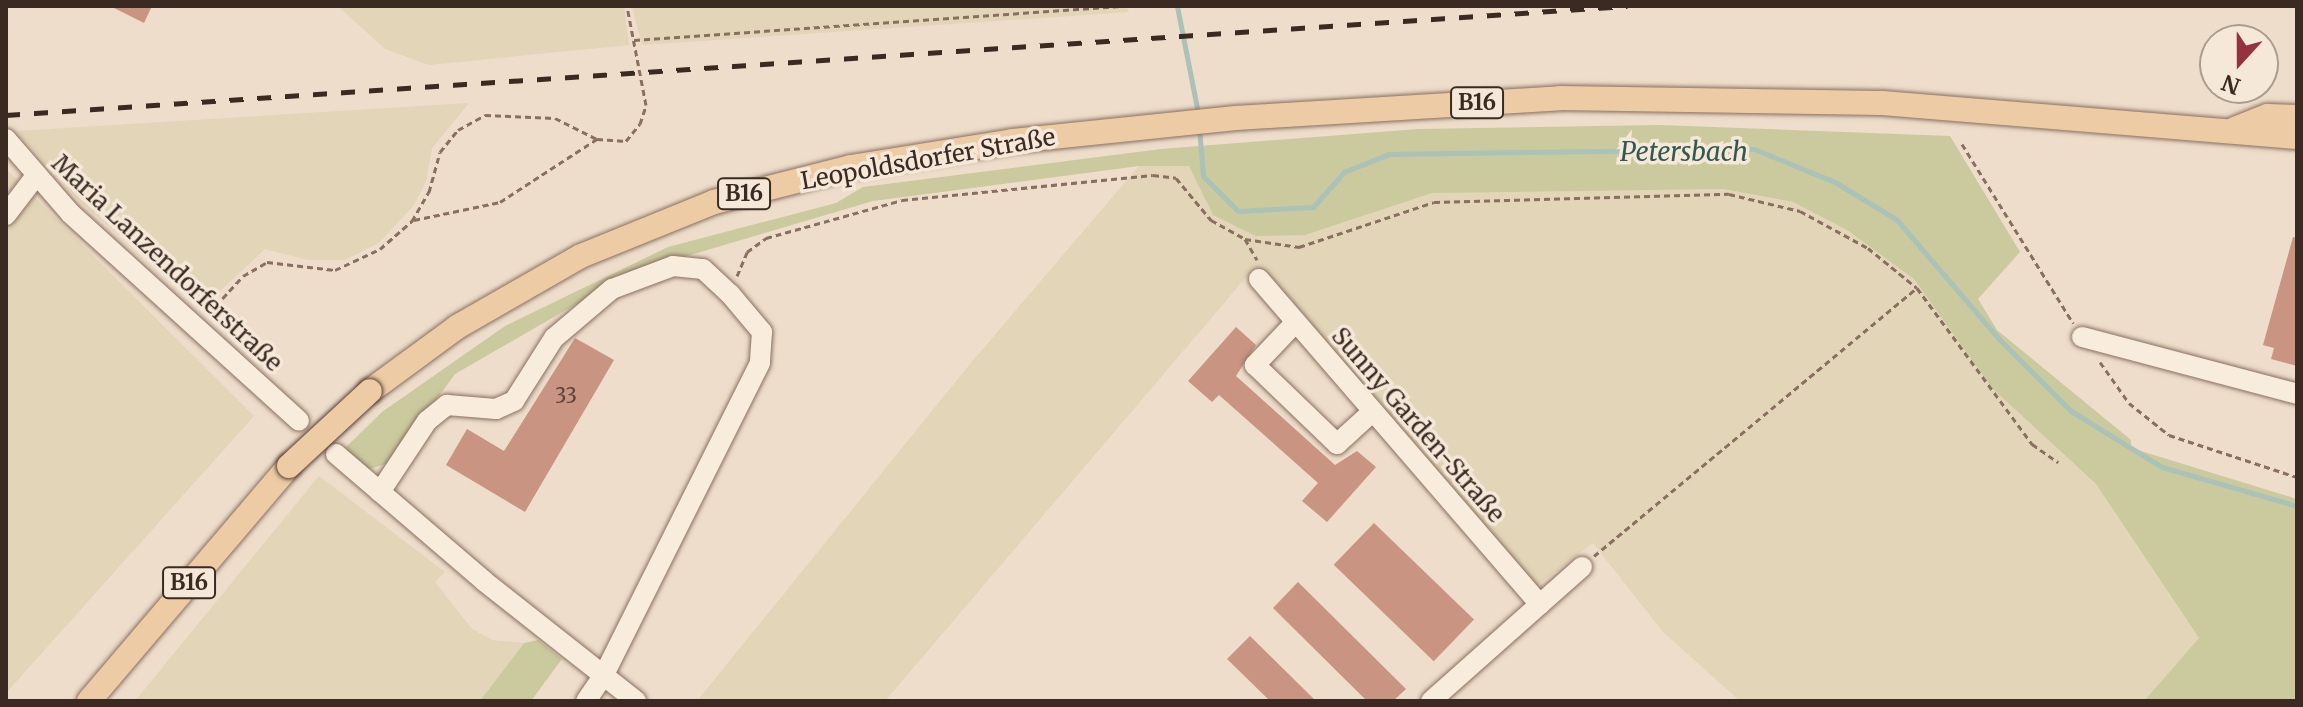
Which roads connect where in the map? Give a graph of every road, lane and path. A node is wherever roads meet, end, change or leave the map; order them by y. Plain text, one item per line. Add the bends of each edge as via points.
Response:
1 (627, 6) edge
2 (1125, 6) edge
3 (634, 40) junction
4 (2297, 117) edge
5 (2233, 130) junction
6 (2297, 137) edge
7 (6, 139) edge
8 (597, 139) junction
9 (35, 177) junction
10 (6, 215) edge
11 (412, 221) junction
12 (1245, 239) junction
13 (1259, 279) joint
14 (1917, 288) junction
15 (730, 294) junction
16 (1294, 324) junction
17 (196, 328) junction
18 (2082, 337) dead end
19 (2297, 394) edge
20 (1372, 412) junction
21 (299, 421) dead end
22 (336, 454) dead end
23 (2058, 462) dead end
24 (380, 492) junction
25 (1582, 567) joint
26 (1540, 604) junction
27 (603, 676) junction
28 (89, 701) edge
29 (586, 701) edge
30 (636, 701) edge
31 (1431, 701) edge

1 - 3 path
2 - 3 path
3 - 8 path via 646,105 640,124 626,141
4 - 5 main road via 2268,116
5 - 6 main road, B16
5 - 28 main road, Leopoldsdorfer Straße / B16, bridge via 1882,103 1560,98 1236,118 1013,141 851,167 714,202 581,256 457,327 370,391 289,466
7 - 9 street, Maria Lanzendorferstraße
8 - 11 path via 500,202
8 - 11 path via 555,118 485,115 458,130 440,152 429,192
9 - 10 street
9 - 17 street, Maria Lanzendorferstraße
11 - 17 path via 380,249 335,270 267,262 243,276
12 - 13 path via 1256,258
12 - 14 path via 1299,247 1434,202 1729,194 1800,211 1868,248
12 - 15 path via 1211,220 1176,178 1153,175 968,192 902,200 766,238 747,252
13 - 16 street, Sunny Garden-Straße
14 - 23 path via 2032,444
14 - 25 path
15 - 24 street via 703,269 673,266 612,289 554,338 514,401 496,409 447,405 427,421
15 - 27 street via 762,332 760,363
16 - 20 street, Sunny Garden-Straße
16 - 20 street via 1255,365 1337,444
17 - 21 street, Maria Lanzendorferstraße
18 - 19 street
20 - 26 street, Sunny Garden-Straße
22 - 24 street
24 - 27 street
25 - 26 street
26 - 31 street
27 - 29 street
27 - 30 street

